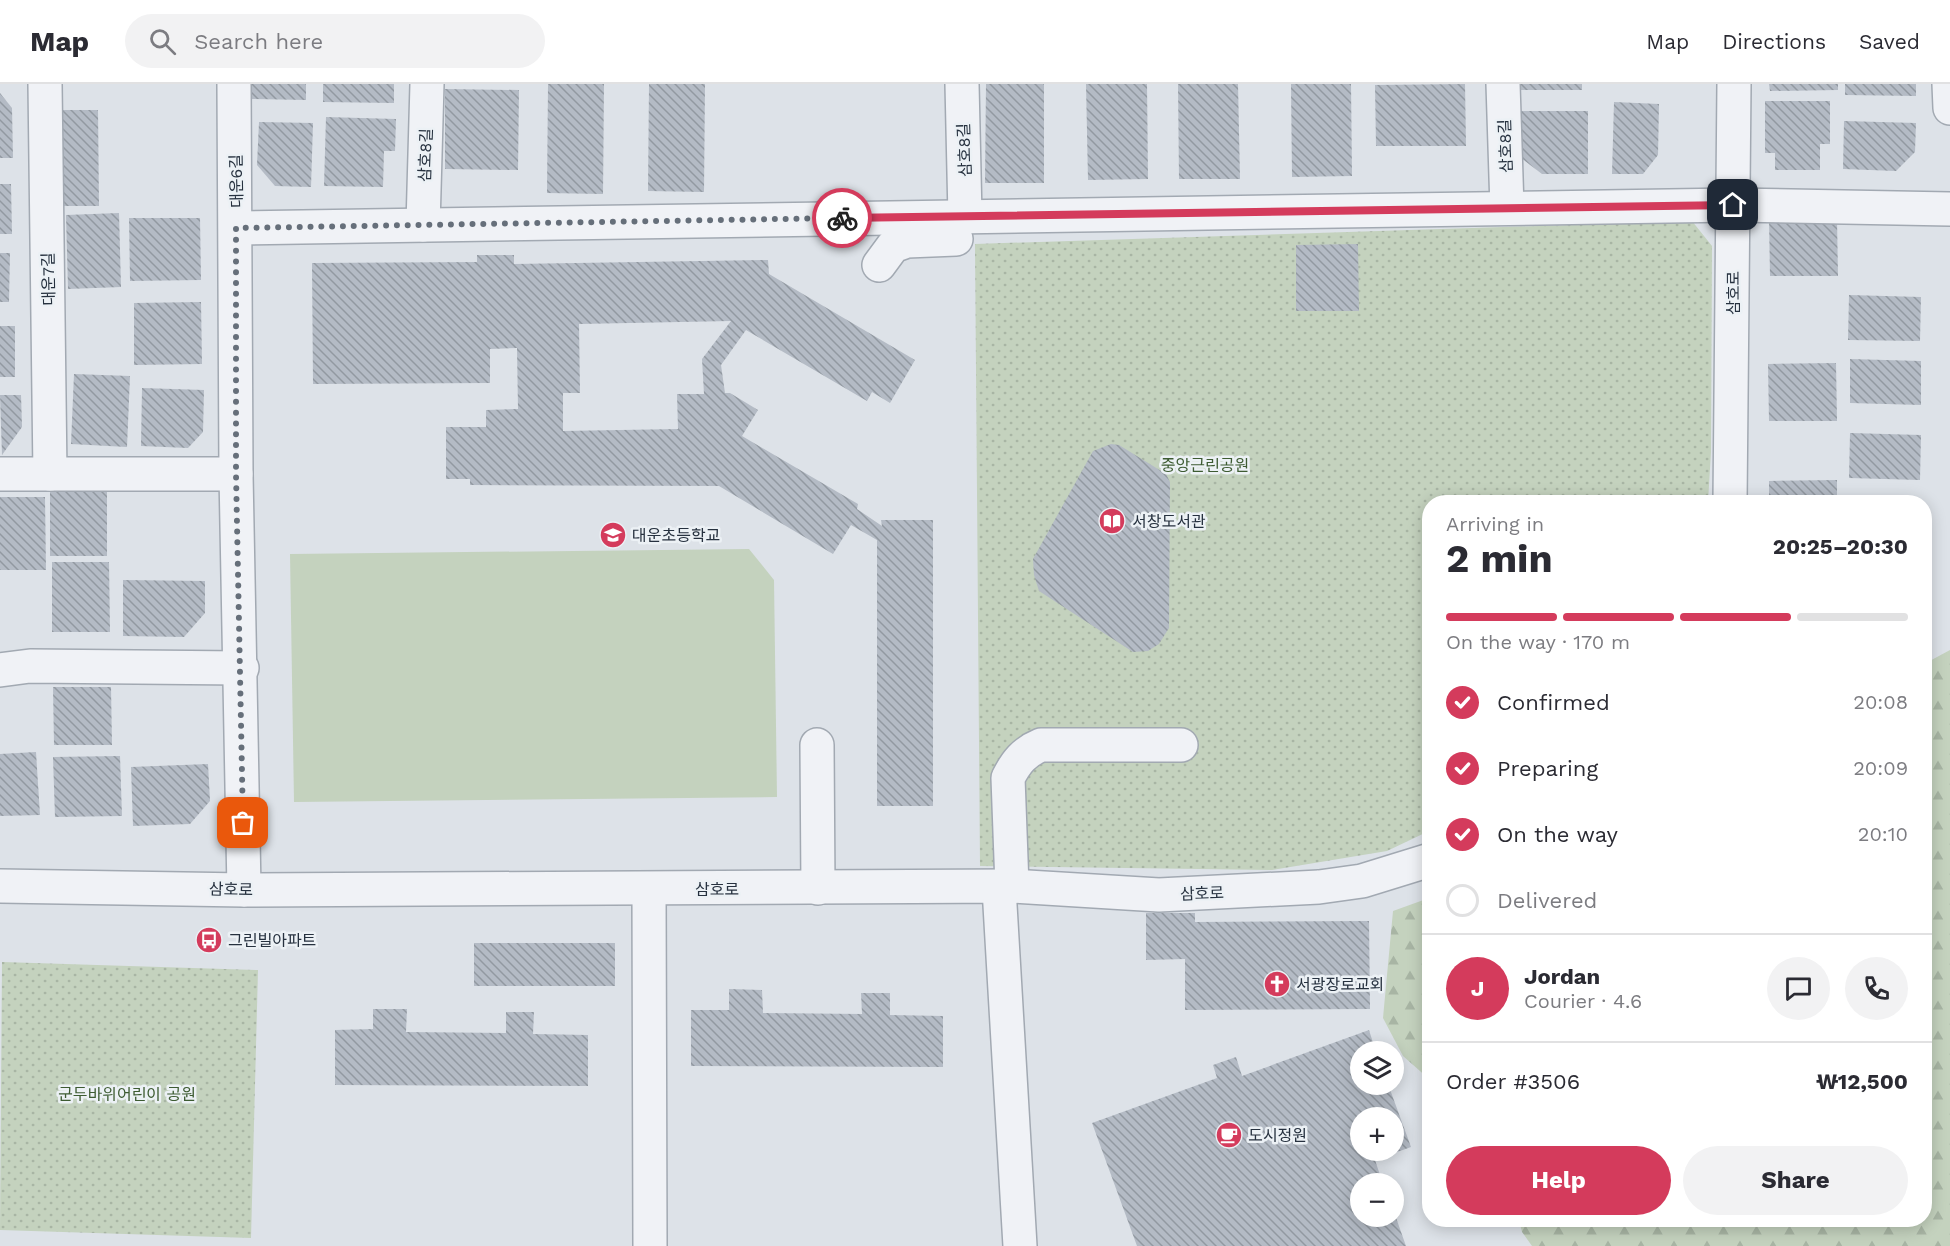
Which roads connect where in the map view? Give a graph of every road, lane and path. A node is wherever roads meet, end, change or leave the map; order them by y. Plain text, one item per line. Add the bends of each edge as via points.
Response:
1 (45, 84) edge
2 (234, 84) edge
3 (427, 84) edge
4 (962, 84) edge
5 (1503, 84) edge
6 (1734, 84) edge
7 (1950, 84) edge
8 (1950, 108) edge
9 (1733, 205) junction
10 (1507, 208) junction
11 (1950, 209) edge
12 (1067, 215) junction
13 (965, 217) junction
14 (423, 225) junction
15 (236, 228) junction
16 (879, 265) dead end
17 (0, 474) edge
18 (51, 474) junction
19 (236, 474) junction
20 (1730, 495) edge
21 (242, 668) junction
22 (0, 670) edge
23 (1181, 745) dead end
24 (817, 746) dead end
25 (1422, 862) edge
26 (0, 886) edge
27 (1006, 887) junction
28 (818, 888) junction
29 (649, 889) junction
30 (244, 890) junction
31 (650, 1246) edge
32 (1020, 1246) edge

1 - 18 street, 대운7길
2 - 15 street, 대운6길
3 - 14 street, 삼호8길
4 - 13 street, 삼호8길
5 - 10 street, 삼호8길
6 - 9 street, 삼호로
7 - 8 street
9 - 10 street
9 - 11 street
9 - 20 street, 삼호로
10 - 12 street
12 - 13 street
12 - 16 street via 1068,229 1062,237 908,241 892,246
13 - 14 street
14 - 15 street
15 - 19 street, 대운6길
17 - 18 street
18 - 19 street
19 - 21 street, 대운6길
21 - 22 street via 30,666
21 - 30 street, 대운6길
23 - 27 street via 1041,745 1028,751 1008,778
24 - 28 street
25 - 27 street, 삼호로 via 1362,881 1275,891 1159,895
26 - 30 street, 삼호로
27 - 28 street, 삼호로
27 - 32 street
28 - 29 street, 삼호로
29 - 30 street, 삼호로
29 - 31 street

